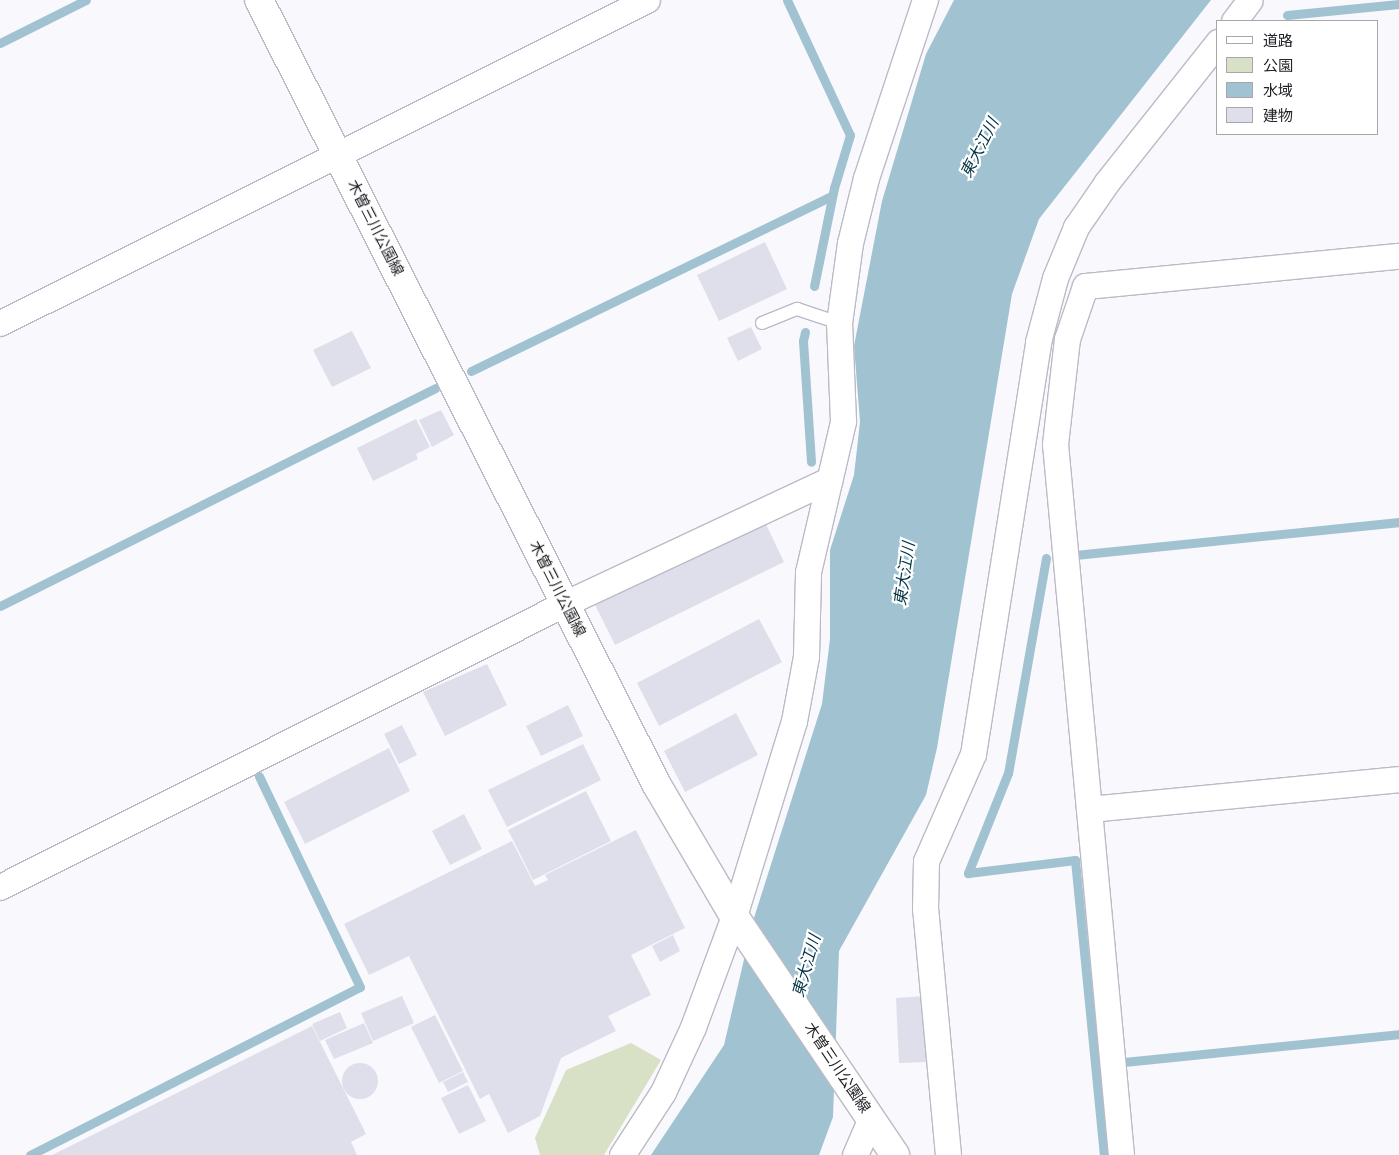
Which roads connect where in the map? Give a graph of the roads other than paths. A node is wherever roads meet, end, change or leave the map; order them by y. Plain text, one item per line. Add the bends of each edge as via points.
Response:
1 (260, 0) edge
2 (647, 0) edge
3 (925, 0) edge
4 (1250, 0) edge
5 (1235, 20) edge
6 (1216, 45) edge
7 (337, 154) junction
8 (1399, 256) edge
9 (0, 323) edge
10 (762, 323) dead end
11 (840, 323) junction
12 (829, 480) junction
13 (564, 604) junction
14 (1399, 779) edge
15 (1089, 809) junction
16 (0, 887) edge
17 (734, 916) junction
18 (864, 1109) junction
19 (622, 1155) edge
20 (856, 1155) edge
21 (895, 1155) edge
22 (948, 1155) edge
23 (1121, 1155) edge

1 - 7 main road, 木曽三川公園線
2 - 7 street
3 - 11 street via 866,178 850,243
4 - 5 street
6 - 22 street via 1107,182 1076,228 1055,278 1038,342 973,754 926,861 925,909
7 - 9 street
7 - 13 main road, 木曽三川公園線
8 - 15 street via 1085,286 1067,338 1055,444
10 - 11 lane via 797,309
11 - 12 street via 843,421
12 - 13 street
12 - 17 street via 808,572 806,656 794,721
13 - 16 street
13 - 17 main road, 木曽三川公園線 via 658,787
14 - 15 street
15 - 23 street
17 - 18 main road, 木曽三川公園線
17 - 19 street via 693,1027 663,1092
18 - 20 street
18 - 21 main road, 木曽三川公園線

